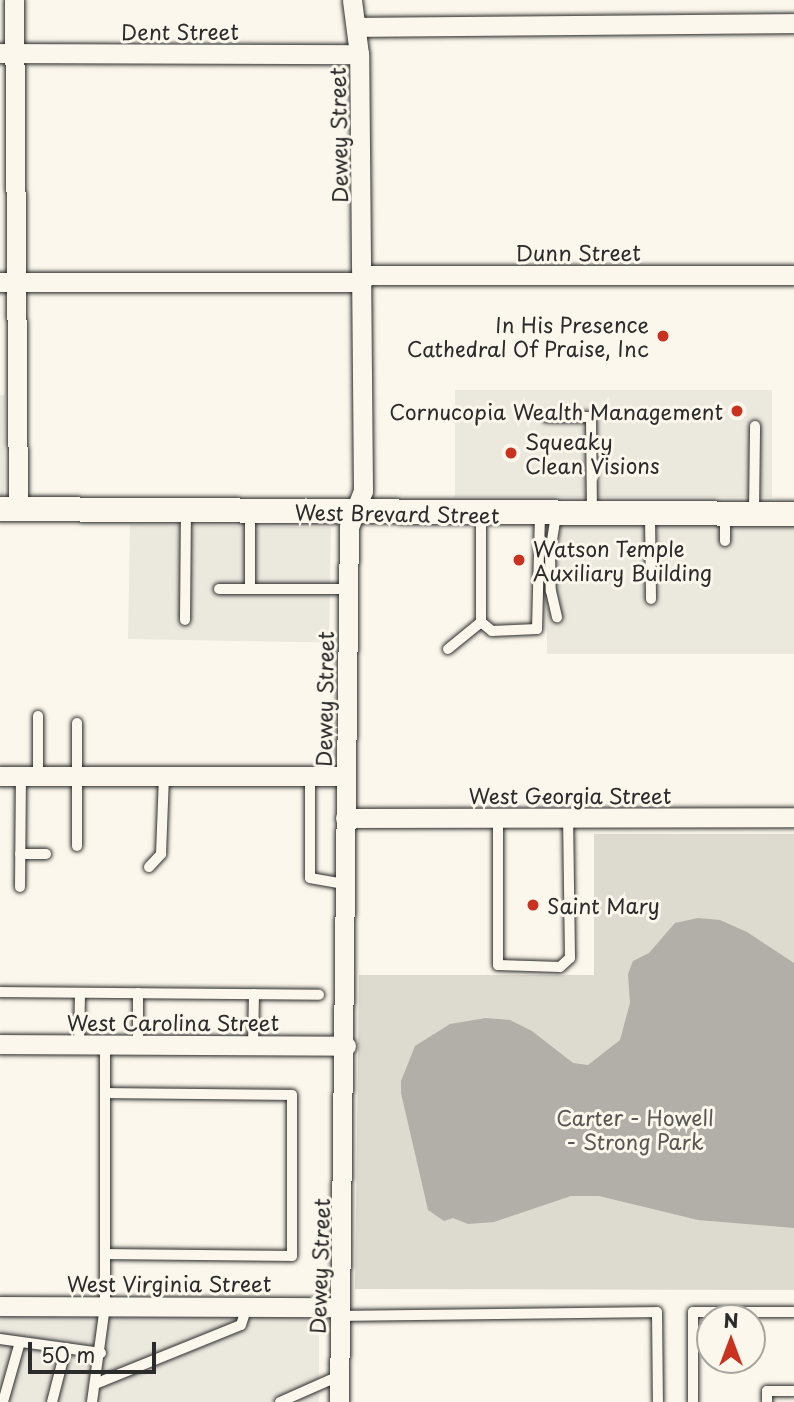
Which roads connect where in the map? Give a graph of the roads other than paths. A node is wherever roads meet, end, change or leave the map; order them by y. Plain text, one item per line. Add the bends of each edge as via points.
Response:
1 (14, 0) edge
2 (352, 0) edge
3 (794, 23) edge
4 (356, 27) junction
5 (7, 53) edge
6 (359, 54) junction
7 (794, 275) edge
8 (362, 279) junction
9 (8, 282) edge
10 (547, 417) dead end
11 (755, 426) dead end
12 (9, 509) edge
13 (186, 511) junction
14 (250, 511) junction
15 (355, 512) junction
16 (548, 514) junction
17 (592, 514) junction
18 (650, 514) junction
19 (725, 514) junction
20 (754, 514) junction
21 (794, 514) edge
22 (481, 515) junction
23 (725, 541) dead end
24 (219, 589) dead end
25 (250, 589) junction
26 (348, 589) junction
27 (651, 599) dead end
28 (557, 617) dead end
29 (186, 620) dead end
30 (481, 621) junction
31 (448, 649) dead end
32 (38, 716) dead end
33 (77, 723) dead end
34 (0, 775) edge
35 (29, 775) junction
36 (77, 776) junction
37 (164, 776) junction
38 (310, 776) junction
39 (346, 776) junction
40 (794, 817) edge
41 (345, 818) junction
42 (498, 818) junction
43 (568, 818) junction
44 (77, 846) dead end
45 (20, 854) junction
46 (46, 854) dead end
47 (149, 867) dead end
48 (345, 884) junction
49 (20, 887) dead end
50 (0, 992) edge
51 (80, 993) junction
52 (138, 993) junction
53 (254, 994) junction
54 (319, 995) dead end
55 (0, 1044) edge
56 (79, 1045) junction
57 (105, 1045) junction
58 (138, 1045) junction
59 (253, 1046) junction
60 (346, 1046) junction
61 (105, 1093) junction
62 (105, 1254) junction
63 (0, 1306) edge
64 (105, 1306) junction
65 (247, 1307) junction
66 (339, 1312) junction
67 (794, 1312) edge
68 (0, 1339) edge
69 (20, 1342) junction
70 (66, 1348) junction
71 (101, 1353) junction
72 (339, 1376) junction
73 (95, 1384) junction
74 (794, 1391) edge
75 (3, 1402) edge
76 (52, 1402) edge
77 (92, 1402) edge
78 (280, 1402) edge
79 (339, 1402) edge
80 (658, 1402) edge
81 (693, 1402) edge
82 (767, 1402) edge

1 - 5 street
2 - 4 street, Dewey Street
3 - 4 street
4 - 6 street, Dewey Street
5 - 6 street, Dent Street
5 - 9 street
6 - 8 street, Dewey Street
7 - 8 street, Dunn Street
8 - 9 street, Dunn Street
8 - 15 street, Dewey Street via 363,491
9 - 12 street
10 - 17 lane via 591,417
11 - 20 lane
12 - 13 street, West Brevard Street
13 - 14 street, West Brevard Street
13 - 29 lane
14 - 15 street, West Brevard Street
14 - 25 lane
15 - 22 street, West Brevard Street
15 - 26 street, Dewey Street via 349,527
16 - 17 street, West Brevard Street
16 - 22 street, West Brevard Street
16 - 28 lane
16 - 30 lane via 537,629 492,632
17 - 18 street, West Brevard Street
18 - 19 street, West Brevard Street
18 - 27 lane
19 - 20 street, West Brevard Street
19 - 23 lane
20 - 21 street, West Brevard Street
22 - 30 lane
24 - 25 lane
25 - 26 lane
26 - 39 street, Dewey Street
30 - 31 lane
32 - 35 lane
33 - 36 lane
34 - 35 street
35 - 36 street
35 - 45 lane
36 - 37 street
36 - 44 lane
37 - 38 street
37 - 47 lane via 163,846
38 - 39 street
38 - 48 lane via 310,878
39 - 41 street, Dewey Street
40 - 43 street, West Georgia Street
41 - 42 street, West Georgia Street
41 - 48 street, Dewey Street
42 - 43 street, West Georgia Street
42 - 43 lane via 498,965 559,967 570,958
45 - 46 lane
45 - 49 lane
48 - 60 street, Dewey Street
50 - 51 lane
51 - 52 lane
51 - 56 lane
52 - 53 lane
52 - 58 lane
53 - 54 lane
53 - 59 lane
55 - 56 street, West Carolina Street
56 - 57 street, West Carolina Street
57 - 58 street, West Carolina Street
57 - 61 lane
58 - 59 street, West Carolina Street
59 - 60 street, West Carolina Street
60 - 66 street, Dewey Street
61 - 62 lane
61 - 62 lane via 292,1095 292,1256
62 - 64 lane
63 - 64 street, West Virginia Street
64 - 65 street, West Virginia Street
64 - 71 lane
65 - 66 street, West Virginia Street
65 - 73 lane via 241,1325
66 - 72 street, Dewey Street
66 - 80 lane via 657,1312
67 - 81 lane via 693,1312
68 - 69 lane
69 - 70 lane
69 - 75 lane
70 - 71 lane
70 - 76 lane
71 - 73 lane
72 - 78 lane
72 - 79 street, Dewey Street
73 - 77 lane
74 - 82 lane via 767,1391

